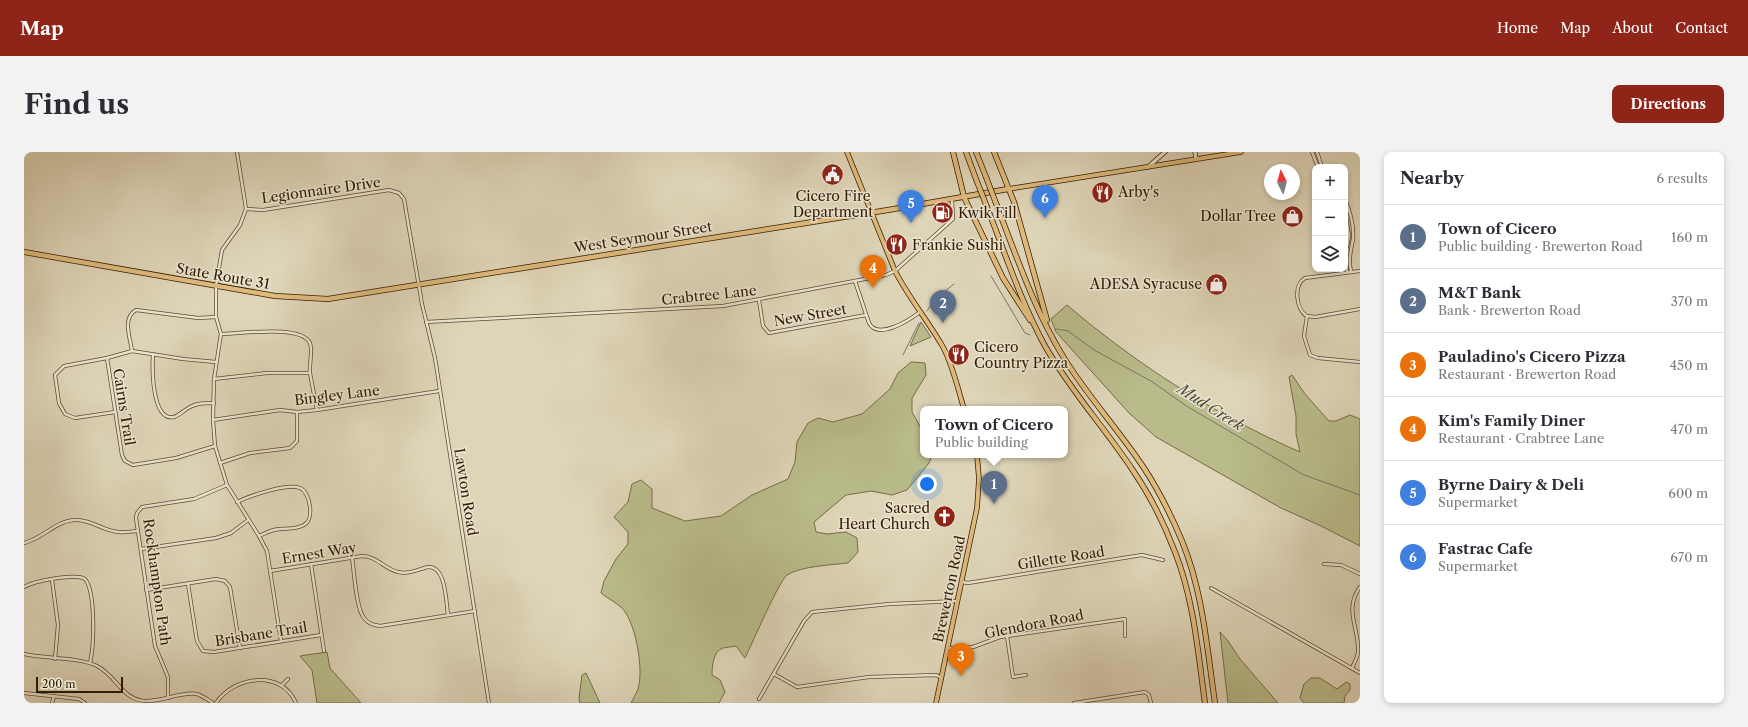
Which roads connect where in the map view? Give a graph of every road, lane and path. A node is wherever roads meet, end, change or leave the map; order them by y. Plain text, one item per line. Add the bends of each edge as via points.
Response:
1 (237, 152) edge
2 (847, 152) edge
3 (953, 152) edge
4 (966, 152) edge
5 (976, 152) edge
6 (993, 152) edge
7 (1165, 152) edge
8 (1194, 152) edge
9 (1241, 152) edge
10 (1312, 152) edge
11 (1317, 152) edge
12 (1196, 159) junction
13 (1317, 164) edge
14 (1321, 164) edge
15 (1147, 167) junction
16 (1007, 189) junction
17 (964, 198) junction
18 (952, 200) junction
19 (1345, 200) edge
20 (246, 209) junction
21 (871, 212) junction
22 (1348, 230) edge
23 (1348, 241) edge
24 (24, 252) edge
25 (1360, 270) edge
26 (895, 271) junction
27 (1351, 271) joint
28 (1341, 272) edge
29 (855, 281) junction
30 (419, 285) junction
31 (216, 286) junction
32 (759, 300) junction
33 (1360, 309) edge
34 (920, 312) junction
35 (866, 315) junction
36 (1307, 316) junction
37 (216, 317) junction
38 (426, 322) junction
39 (1037, 329) junction
40 (1051, 333) junction
41 (221, 334) junction
42 (132, 351) junction
43 (153, 354) junction
44 (107, 358) junction
45 (216, 362) junction
46 (1360, 362) edge
47 (310, 373) junction
48 (214, 378) junction
49 (439, 391) junction
50 (214, 403) junction
51 (963, 406) edge
52 (317, 410) junction
53 (114, 412) junction
54 (298, 412) junction
55 (213, 420) junction
56 (215, 446) junction
57 (977, 458) edge
58 (220, 463) junction
59 (227, 485) junction
60 (237, 502) junction
61 (248, 520) junction
62 (138, 531) junction
63 (259, 536) junction
64 (24, 543) edge
65 (141, 549) junction
66 (352, 557) junction
67 (1163, 560) dead end
68 (311, 564) junction
69 (1324, 564) dead end
70 (270, 571) junction
71 (1360, 574) edge
72 (52, 580) junction
73 (962, 582) junction
74 (188, 584) junction
75 (24, 587) edge
76 (1360, 587) edge
77 (1211, 588) dead end
78 (146, 590) junction
79 (958, 601) junction
80 (475, 610) junction
81 (448, 615) junction
82 (321, 635) junction
83 (1007, 636) junction
84 (1125, 636) dead end
85 (281, 641) junction
86 (240, 648) junction
87 (948, 648) junction
88 (324, 652) dead end
89 (24, 654) edge
90 (55, 659) junction
91 (90, 663) junction
92 (1352, 668) junction
93 (1360, 673) edge
94 (774, 674) junction
95 (1026, 675) dead end
96 (942, 678) junction
97 (288, 679) dead end
98 (282, 685) junction
99 (24, 694) edge
100 (54, 696) junction
101 (168, 698) junction
102 (759, 699) dead end
103 (52, 703) edge
104 (85, 703) edge
105 (215, 703) edge
106 (296, 703) edge
107 (489, 703) edge
108 (936, 703) edge
109 (1074, 703) edge
110 (1151, 703) edge
111 (1205, 703) edge
112 (1215, 703) edge

1 - 20 street
2 - 21 main road
3 - 17 highway
4 - 39 highway, bridge
5 - 40 highway, bridge via 1032,293
6 - 16 highway
7 - 15 street
8 - 12 street
9 - 12 main road
10 - 13 street
11 - 14 street
12 - 15 main road
15 - 16 main road
16 - 17 highway, West Seymour Street
16 - 40 highway via 1014,202 1036,288
17 - 18 highway, West Seymour Street
17 - 39 highway via 1003,278
18 - 21 highway, West Seymour Street
18 - 26 street, Crabtree Lane via 953,219
19 - 27 street via 1352,232 1349,260
20 - 30 street, Legionnaire Drive via 263,210 394,190 402,196 406,205
20 - 31 street via 240,225 222,250
21 - 26 main road
21 - 30 highway, West Seymour Street
22 - 23 street
24 - 31 highway, State Route 31
25 - 27 street
26 - 29 street, Crabtree Lane
26 - 34 main road
28 - 36 street via 1302,280 1298,287 1298,295 1301,310
29 - 32 street, Crabtree Lane
29 - 35 street
30 - 31 highway, State Route 31 via 313,299 275,296
30 - 38 street, Lawton Road
31 - 37 street
32 - 35 street, New Street via 763,326 769,333
32 - 38 street, Crabtree Lane via 700,309
33 - 36 street via 1315,317
34 - 35 street via 879,331 872,327
34 - 51 main road via 943,348
36 - 46 street via 1304,336 1310,355
37 - 41 street
37 - 42 street via 198,318 136,310 128,319
38 - 49 street, Lawton Road via 435,358
39 - 111 highway via 1068,382 1135,473 1176,553 1187,590
40 - 112 highway via 1087,391 1143,467 1170,514 1187,555 1198,595
41 - 45 street
41 - 47 street via 266,331 299,334 307,338 310,344
42 - 43 street
42 - 44 street
43 - 45 street
43 - 50 street via 152,366 161,413 174,417 196,404
44 - 53 street, Cairns Trail
44 - 53 street via 64,366 55,375 59,403 65,414 75,418
45 - 48 street
47 - 48 street via 267,372
47 - 52 street
48 - 50 street
49 - 52 street, Bingley Lane
49 - 80 street, Lawton Road
50 - 55 street
52 - 54 street, Bingley Lane
53 - 56 street, Cairns Trail via 122,455 125,462 133,465 176,458
54 - 55 street, Bingley Lane via 280,410
54 - 58 street via 297,441 290,448 250,453
55 - 56 street
56 - 58 street
57 - 73 main road, Brewerton Road via 979,494
58 - 59 street
59 - 60 street
59 - 62 street, Rockhampton Path via 194,499 142,508 137,513
60 - 61 street
60 - 63 street via 260,492 293,487 304,491 307,496 309,521 305,525 274,530
61 - 63 street
61 - 65 street via 231,533 216,538
62 - 64 street via 118,532 90,521 72,520 62,523 40,538
62 - 65 street, Rockhampton Path
63 - 70 street via 267,551
65 - 78 street, Rockhampton Path
66 - 68 street, Ernest Way
66 - 81 street, Ernest Way via 373,558 400,572 415,572 429,567 438,569 442,576
66 - 81 street via 360,609 364,619 371,624 380,626
67 - 73 street, Gillette Road via 1142,555
68 - 70 street, Ernest Way
68 - 82 street
69 - 71 street via 1341,565
70 - 85 street
72 - 75 street
72 - 90 street via 58,625
72 - 91 street via 76,576 87,582 94,636
73 - 79 main road, Brewerton Road
74 - 78 street
74 - 86 street, Brisbane Trail via 200,648 207,652
74 - 86 street via 216,579 228,583
76 - 92 street via 1354,594 1352,605 1358,652
77 - 92 street
78 - 101 street, Rockhampton Path via 155,646 168,677
79 - 87 main road, Brewerton Road
79 - 94 street via 889,604 812,612 804,621
80 - 81 street
80 - 107 street, Lawton Road
82 - 85 street, Brisbane Trail
82 - 88 street
83 - 84 street, Glendora Road via 1125,619
83 - 87 street, Glendora Road via 973,647
83 - 95 street via 1013,677
85 - 86 street, Brisbane Trail
87 - 96 main road, Brewerton Road
89 - 90 street
90 - 91 street
91 - 101 street via 108,673 124,692 134,699 145,701
92 - 93 street
94 - 96 street via 797,687 869,677
94 - 102 street
96 - 108 main road, Brewerton Road
97 - 98 street
98 - 105 street via 262,680 240,684 224,693
98 - 106 street
99 - 100 street
100 - 103 street
100 - 104 street via 79,699
101 - 105 street via 196,694
109 - 110 street via 1143,692 1149,695

